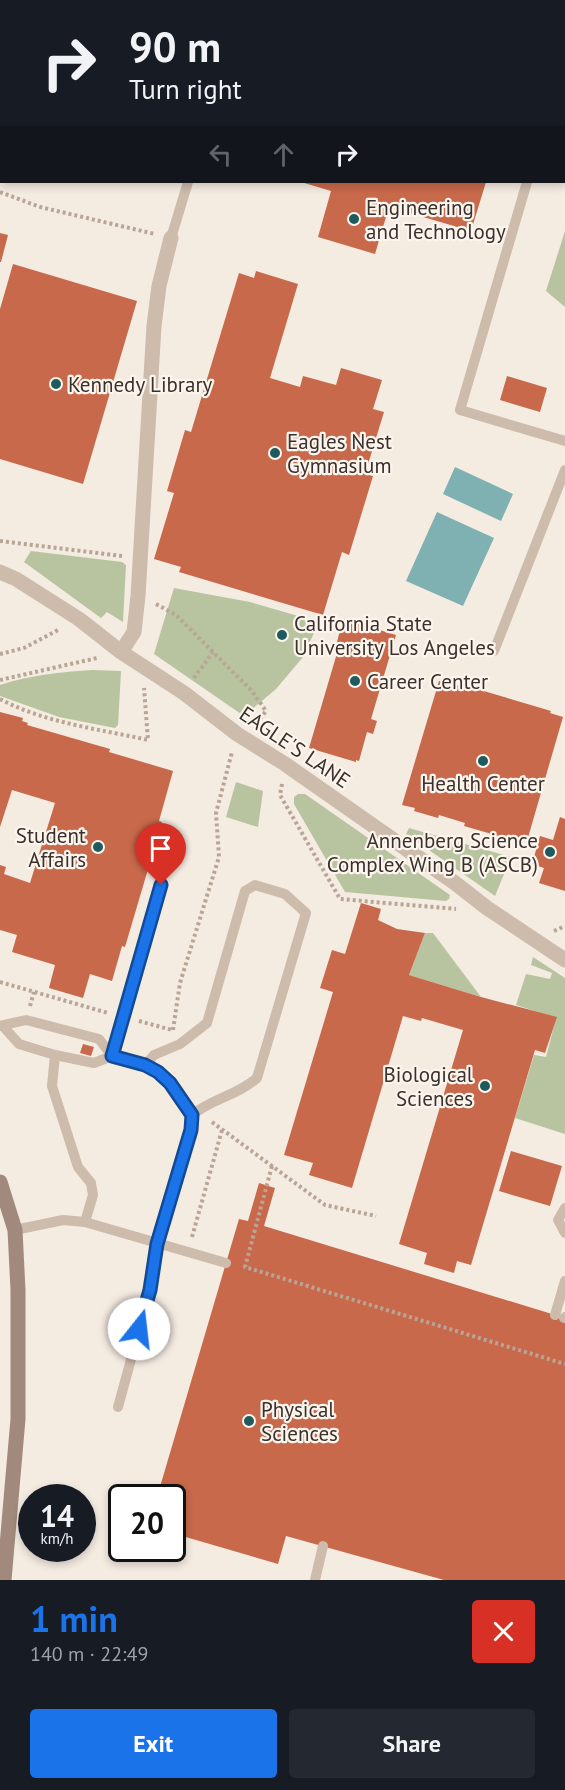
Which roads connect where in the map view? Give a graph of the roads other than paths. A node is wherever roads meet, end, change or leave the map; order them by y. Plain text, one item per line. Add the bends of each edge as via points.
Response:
1 (188, 183) edge
2 (527, 183) edge
3 (171, 238) joint
4 (565, 441) edge
5 (565, 470) edge
6 (0, 572) edge
7 (494, 651) dead end
8 (121, 652) junction
9 (161, 885) dead end
10 (565, 960) edge
11 (1, 1026) edge
12 (55, 1055) junction
13 (112, 1056) junction
14 (145, 1065) junction
15 (192, 1115) junction
16 (0, 1182) edge
17 (565, 1208) edge
18 (85, 1222) junction
19 (15, 1230) junction
20 (565, 1233) edge
21 (157, 1244) junction
22 (226, 1263) dead end
23 (565, 1281) edge
24 (561, 1317) edge
25 (118, 1407) dead end
26 (323, 1546) dead end
27 (4, 1580) edge
28 (315, 1580) edge

1 - 3 lane
2 - 4 lane via 460,410
3 - 8 street via 154,326 134,632
5 - 7 lane
6 - 8 street, EAGLE'S LANE via 79,619
8 - 10 street, EAGLE'S LANE
9 - 13 lane
11 - 12 lane via 19,1044
11 - 13 lane via 26,1020 99,1039
12 - 13 lane via 94,1063
12 - 18 lane via 52,1086 78,1167 92,1183 93,1195
13 - 14 lane
14 - 15 lane via 170,1083
14 - 15 lane via 154,1055 180,1044 207,1023 245,891 255,885 285,894 306,913 257,1078
15 - 21 lane
16 - 19 street
17 - 20 lane via 558,1220
18 - 19 lane via 63,1220
18 - 21 lane
19 - 27 street via 18,1419
21 - 22 lane
21 - 25 lane via 150,1290
23 - 24 lane
26 - 28 lane

